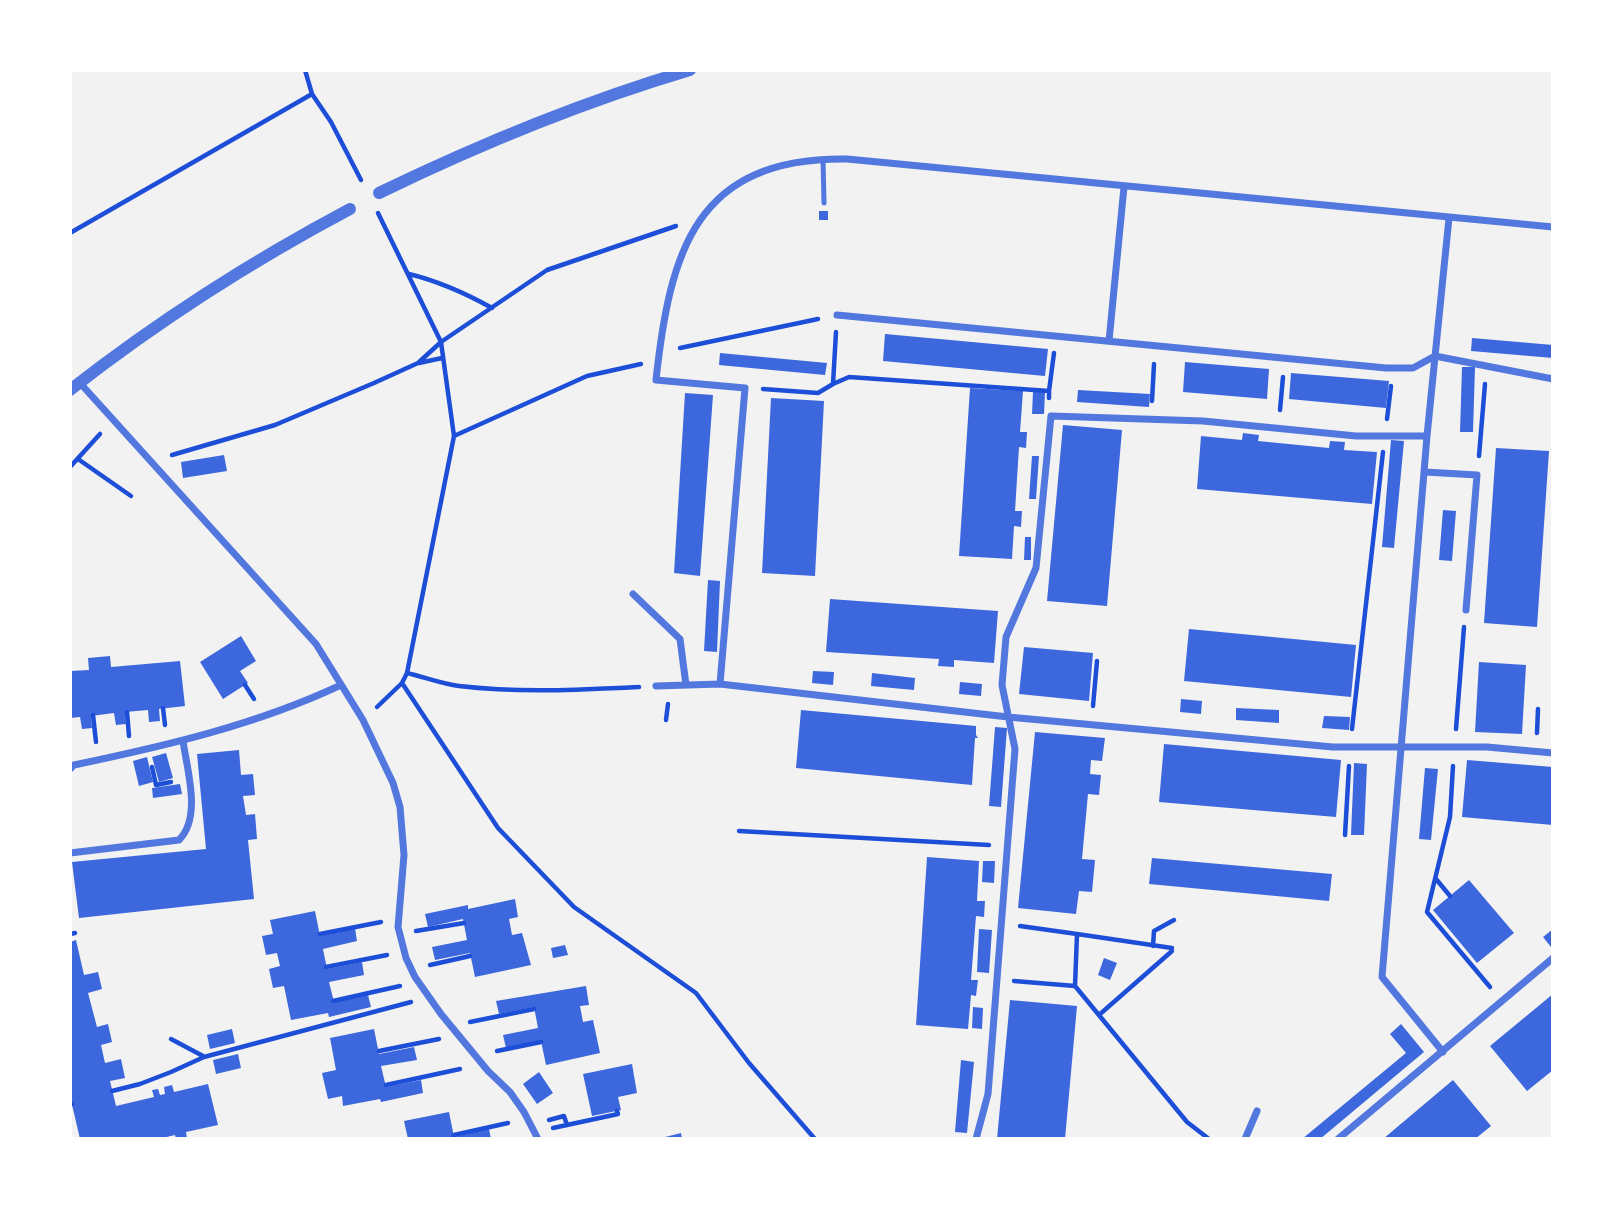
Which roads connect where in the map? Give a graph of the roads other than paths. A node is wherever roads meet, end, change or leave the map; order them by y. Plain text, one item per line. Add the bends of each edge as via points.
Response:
1 (690, 70) edge
2 (823, 159) junction
3 (1124, 187) junction
4 (379, 193) dead end
5 (824, 203) dead end
6 (350, 209) dead end
7 (1449, 218) junction
8 (1553, 227) edge
9 (837, 314) road end
10 (1109, 341) junction
11 (1435, 356) junction
12 (1553, 379) edge
13 (75, 387) edge
14 (1427, 436) junction
15 (1424, 472) junction
16 (634, 594) dead end
17 (1466, 610) road end
18 (720, 684) junction
19 (341, 685) junction
20 (686, 685) junction
21 (656, 686) road end
22 (1008, 717) junction
23 (183, 741) junction
24 (1402, 746) junction
25 (1553, 753) edge
26 (70, 769) edge
27 (70, 853) edge
28 (1553, 958) edge
29 (1443, 1052) junction
30 (1257, 1111) dead end
31 (536, 1136) edge
32 (976, 1139) edge
33 (1245, 1139) edge
34 (1338, 1139) edge

1 - 4 street via 515,131
2 - 3 street
2 - 5 lane
2 - 18 street via 792,162 733,188 701,218 677,262 667,297 656,380 745,388
3 - 7 street
3 - 10 street
6 - 13 street via 200,297
7 - 8 street
7 - 11 street
9 - 10 street
10 - 11 street via 1393,368 1413,368
11 - 12 street
11 - 14 street
13 - 19 street via 112,419 316,644
14 - 15 street
14 - 22 street via 1356,436 1203,421 1051,416 1036,568 1006,637 1002,685
15 - 17 street via 1477,475
15 - 24 street
16 - 20 street via 680,639
18 - 20 street
18 - 22 street
19 - 23 street
19 - 31 street via 363,720 400,807 404,855 399,934 411,969 451,1026 510,1091
20 - 21 street
22 - 24 street via 1350,747
22 - 32 street via 1015,750 1008,846 988,1094
23 - 26 street
23 - 27 street via 191,806 186,834 179,840
24 - 25 street
24 - 29 street via 1382,977
28 - 29 street
29 - 34 street
30 - 33 street

